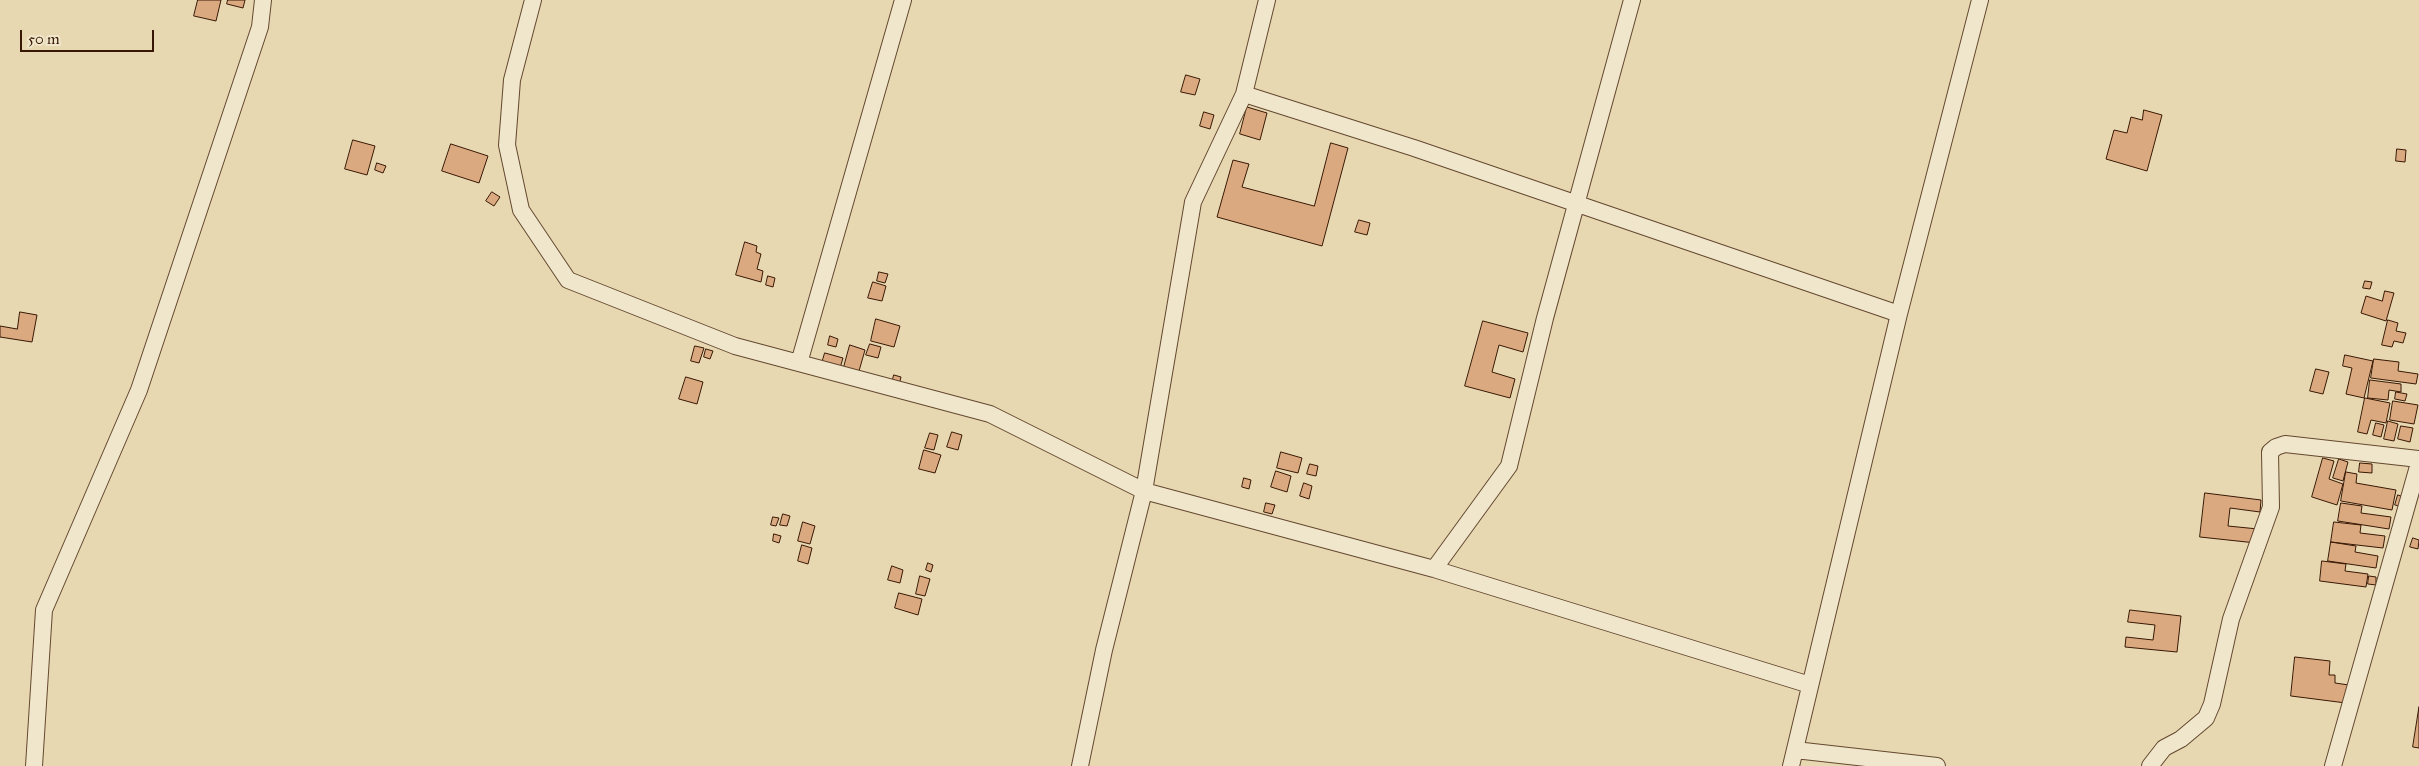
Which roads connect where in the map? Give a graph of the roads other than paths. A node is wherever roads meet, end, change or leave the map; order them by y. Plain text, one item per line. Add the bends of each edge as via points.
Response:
1 (263, 0) edge
2 (533, 0) edge
3 (903, 0) edge
4 (1266, 0) edge
5 (1632, 0) edge
6 (1980, 0) edge
7 (1244, 94) junction
8 (1578, 203) junction
9 (1899, 314) junction
10 (799, 363) junction
11 (2419, 461) edge
12 (1144, 491) junction
13 (1434, 569) junction
14 (1810, 685) junction
15 (1793, 758) edge
16 (34, 766) edge
17 (1080, 766) edge
18 (1938, 766) edge
19 (2150, 766) edge
20 (2333, 766) edge

1 - 16 street via 260,27 139,390 44,610
2 - 10 street via 512,80 507,145 521,210 568,280 735,346
3 - 10 street
4 - 7 street
5 - 8 street
6 - 9 street
7 - 8 street
7 - 12 street via 1193,202
8 - 9 street
8 - 13 street via 1508,466
9 - 14 street
10 - 12 street via 990,414
11 - 19 street via 2285,444 2270,452 2271,507 2231,619 2212,704 2206,718 2181,739 2164,748
11 - 20 street
12 - 13 street
12 - 17 street via 1104,650
13 - 14 street
14 - 15 street
15 - 18 street

